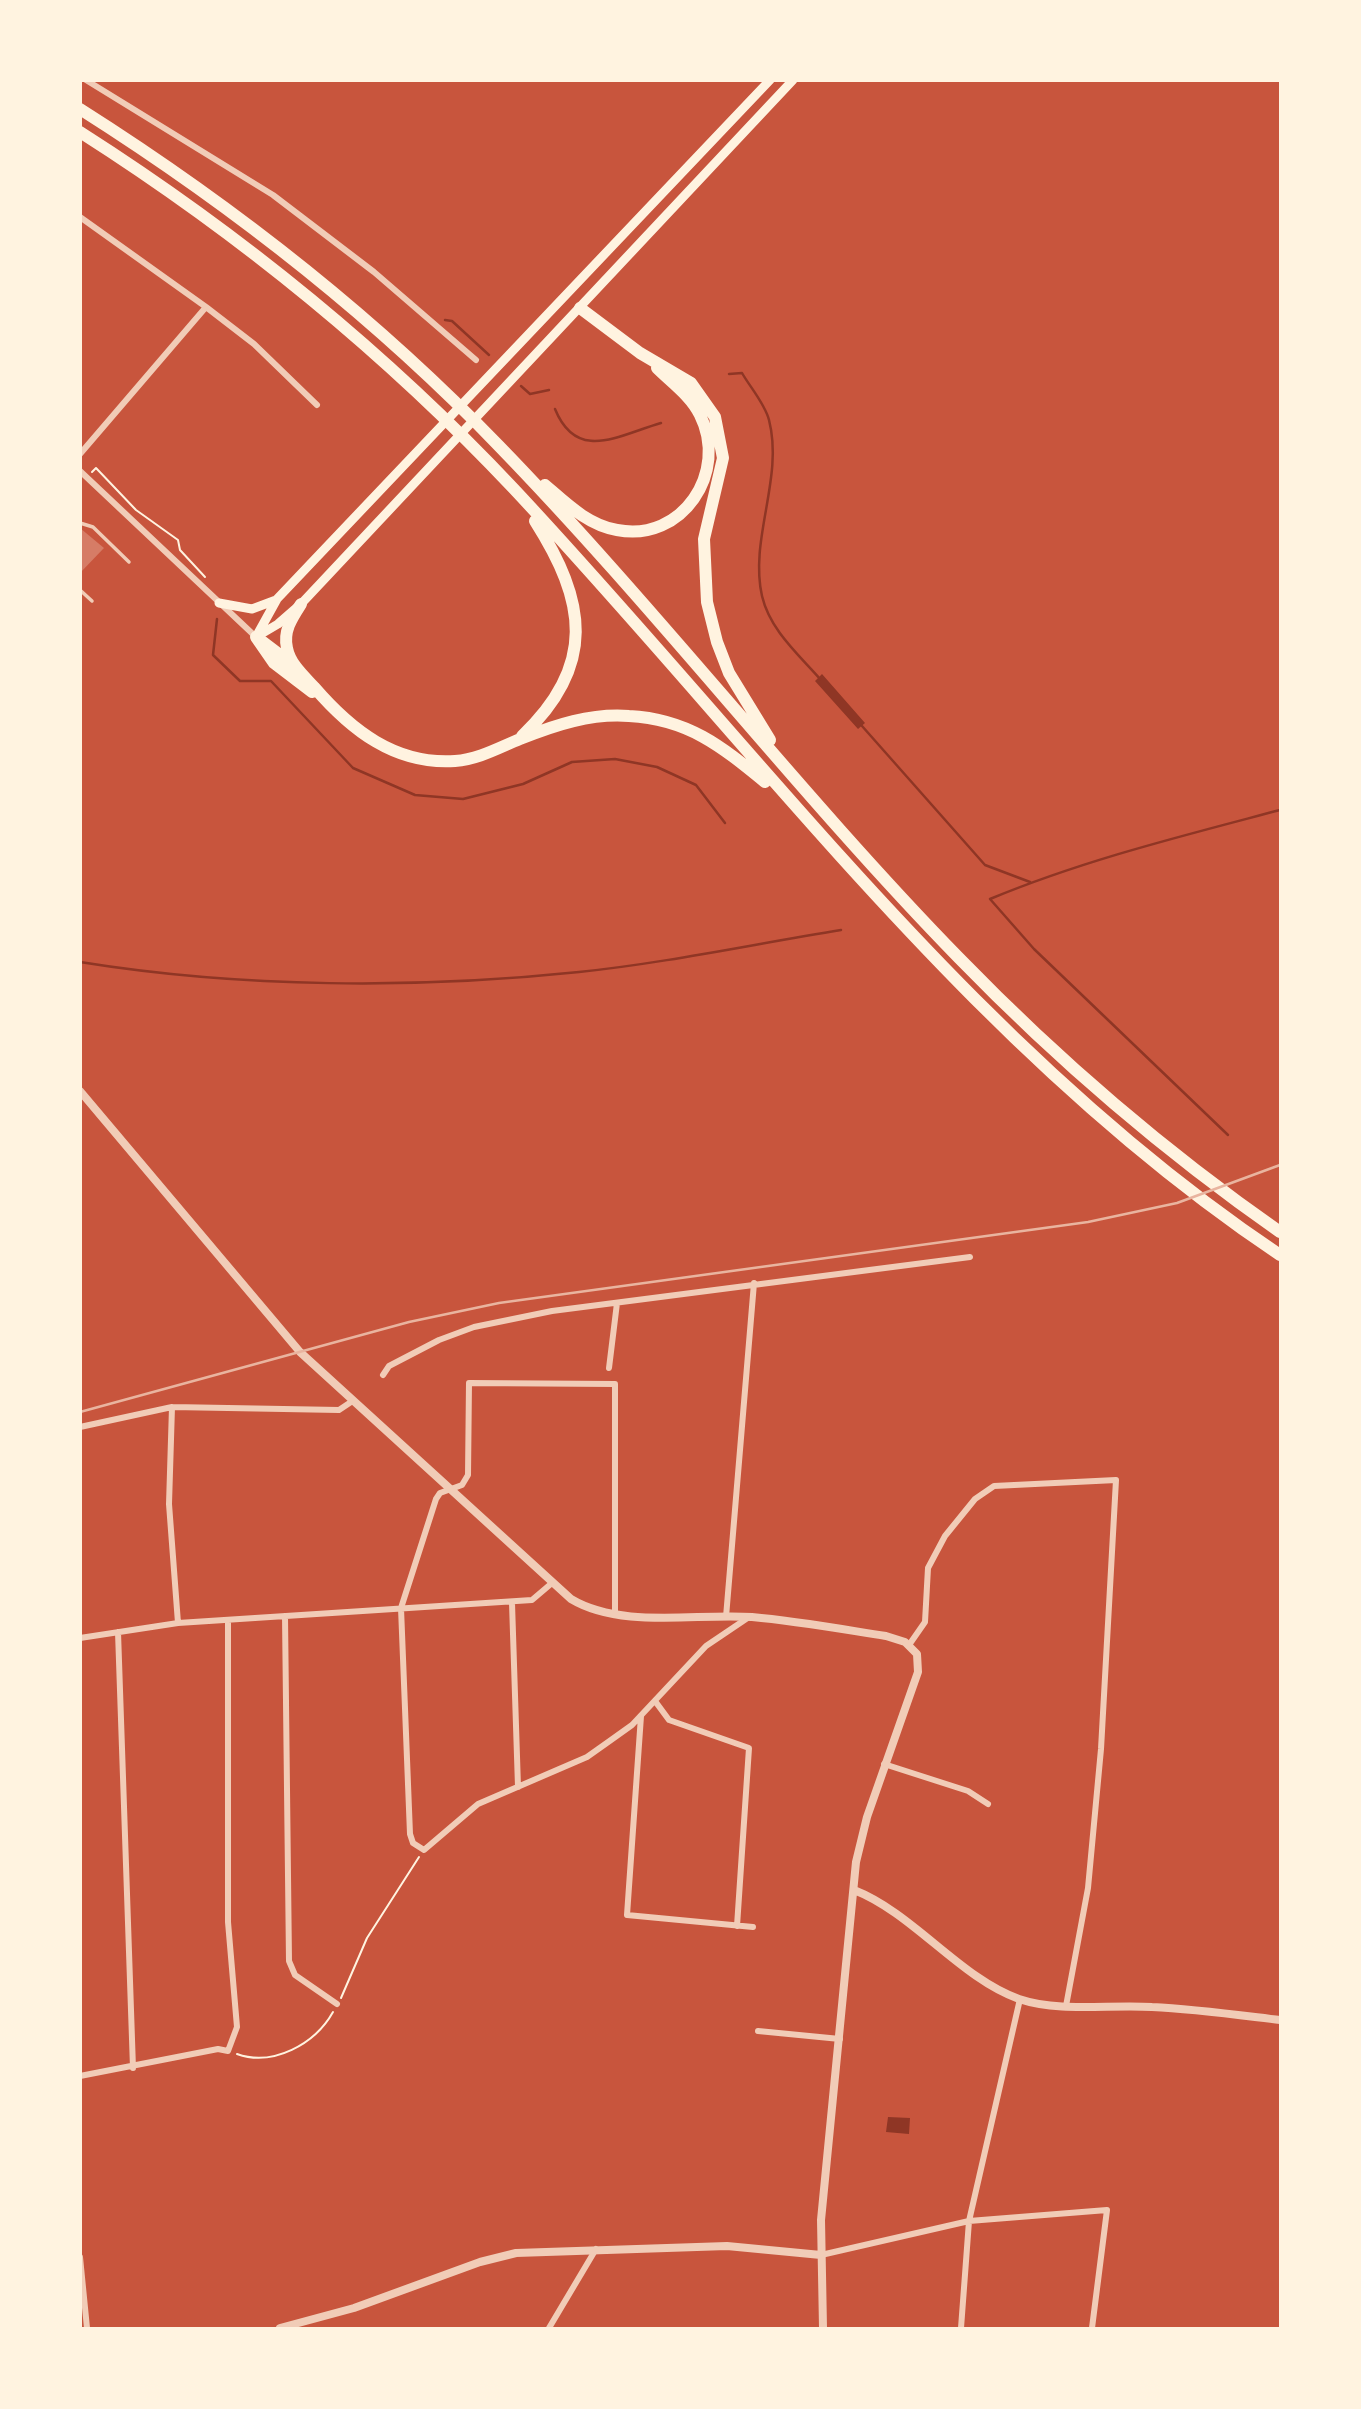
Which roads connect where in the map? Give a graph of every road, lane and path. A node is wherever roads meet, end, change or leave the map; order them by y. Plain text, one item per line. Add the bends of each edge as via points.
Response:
1 (86, 80) edge
2 (770, 80) edge
3 (793, 80) edge
4 (750, 102) junction
5 (80, 109) edge
6 (762, 113) junction
7 (80, 132) edge
8 (80, 217) edge
9 (565, 296) junction
10 (206, 307) junction
11 (580, 308) junction
12 (644, 356) junction
13 (476, 360) dead end
14 (317, 405) dead end
15 (500, 446) junction
16 (80, 454) edge
17 (96, 468) dead end
18 (80, 471) edge
19 (514, 489) junction
20 (80, 523) edge
21 (129, 562) dead end
22 (212, 583) dead end
23 (80, 590) edge
24 (277, 599) junction
25 (92, 601) dead end
26 (219, 603) junction
27 (301, 604) junction
28 (256, 637) junction
29 (301, 673) junction
30 (324, 699) junction
31 (516, 740) junction
32 (793, 776) junction
33 (792, 805) junction
34 (80, 1091) edge
35 (1280, 1232) edge
36 (1280, 1255) edge
37 (971, 1257) dead end
38 (754, 1283) junction
39 (617, 1303) junction
40 (609, 1368) dead end
41 (383, 1376) dead end
42 (351, 1402) junction
43 (172, 1407) junction
44 (80, 1427) edge
45 (449, 1490) junction
46 (552, 1583) junction
47 (512, 1603) junction
48 (401, 1608) junction
49 (615, 1614) junction
50 (285, 1616) junction
51 (726, 1617) junction
52 (749, 1617) junction
53 (228, 1621) junction
54 (178, 1623) junction
55 (118, 1632) junction
56 (80, 1638) edge
57 (909, 1645) junction
58 (655, 1701) junction
59 (641, 1714) junction
60 (884, 1764) junction
61 (518, 1787) junction
62 (988, 1804) dead end
63 (424, 1850) junction
64 (854, 1890) junction
65 (737, 1926) junction
66 (754, 1927) dead end
67 (1020, 1999) junction
68 (337, 2004) junction
69 (1066, 2006) junction
70 (1280, 2020) edge
71 (758, 2031) dead end
72 (840, 2039) junction
73 (228, 2051) junction
74 (133, 2068) junction
75 (80, 2077) edge
76 (969, 2221) junction
77 (596, 2249) junction
78 (821, 2255) junction
79 (80, 2257) edge
80 (87, 2329) edge
81 (280, 2329) edge
82 (549, 2329) edge
83 (822, 2329) edge
84 (961, 2329) edge
85 (1092, 2329) edge

1 - 13 street via 273,195 374,272
2 - 4 main road
3 - 6 main road
4 - 6 main road
4 - 9 main road
5 - 15 highway via 263,234 345,301
6 - 11 main road
7 - 19 highway via 181,198 346,326
8 - 10 street
9 - 11 main road
9 - 24 main road
10 - 14 street via 254,344
10 - 16 street
11 - 12 highway
11 - 27 main road
12 - 15 highway via 693,403 708,439 704,482 693,502 676,518 637,531 599,525 572,509
12 - 32 highway via 697,389 718,424 723,458 704,540 707,602 729,673
15 - 32 highway
17 - 22 path via 136,510 178,540 180,550
18 - 26 street
19 - 31 highway via 564,569 576,626 564,682 541,716
19 - 33 highway
20 - 21 lane via 93,527
23 - 25 lane
24 - 26 main road via 252,608
24 - 28 main road
26 - 28 street
27 - 28 main road
27 - 29 highway via 289,623 286,640
28 - 29 highway
28 - 30 highway via 284,672
29 - 30 highway
30 - 31 highway via 376,743 423,760 471,758
31 - 33 highway via 591,717 670,722 718,744
32 - 35 highway via 1015,1014 1192,1168
33 - 36 highway via 998,1024 1077,1097 1171,1176
34 - 42 street via 279,1328
37 - 38 street
38 - 39 street
38 - 51 street
39 - 40 street
39 - 41 street via 474,1327 389,1366
42 - 43 street via 339,1410
42 - 45 street
43 - 44 street
43 - 54 street via 169,1504
45 - 46 street
45 - 48 street via 436,1499
45 - 49 street via 462,1485 468,1475 469,1383 615,1384
46 - 47 street via 532,1600
46 - 49 street via 580,1605
47 - 48 street
47 - 61 street
48 - 50 street
48 - 63 street via 410,1834
49 - 51 street
50 - 53 street
50 - 68 street via 289,1961 295,1975
51 - 52 street
52 - 57 street via 886,1636
52 - 58 street via 706,1646
53 - 54 street
53 - 73 street via 228,1922 237,2027
54 - 55 street
55 - 56 street
55 - 74 street
57 - 60 street via 919,1659 918,1672
57 - 69 street via 925,1622 928,1568 946,1535 975,1499 994,1486 1116,1480 1088,1888
58 - 59 street
58 - 65 street via 669,1720 749,1748
59 - 61 street via 587,1757
59 - 65 street via 627,1915
60 - 62 street via 968,1791
60 - 64 street via 861,1839
61 - 63 street via 478,1804
63 - 68 path via 367,1938
64 - 67 street via 878,1901 987,1981
64 - 72 street
65 - 66 street
67 - 69 street
67 - 76 street
68 - 73 path via 320,2031 288,2051 268,2057
69 - 70 street
71 - 72 street
72 - 78 street
73 - 74 street via 218,2049
74 - 75 street
76 - 78 street
76 - 84 street
76 - 85 street via 1107,2210
77 - 78 street via 741,2246
77 - 81 street via 516,2253 480,2262 354,2308
77 - 82 street
78 - 83 street
79 - 80 street

